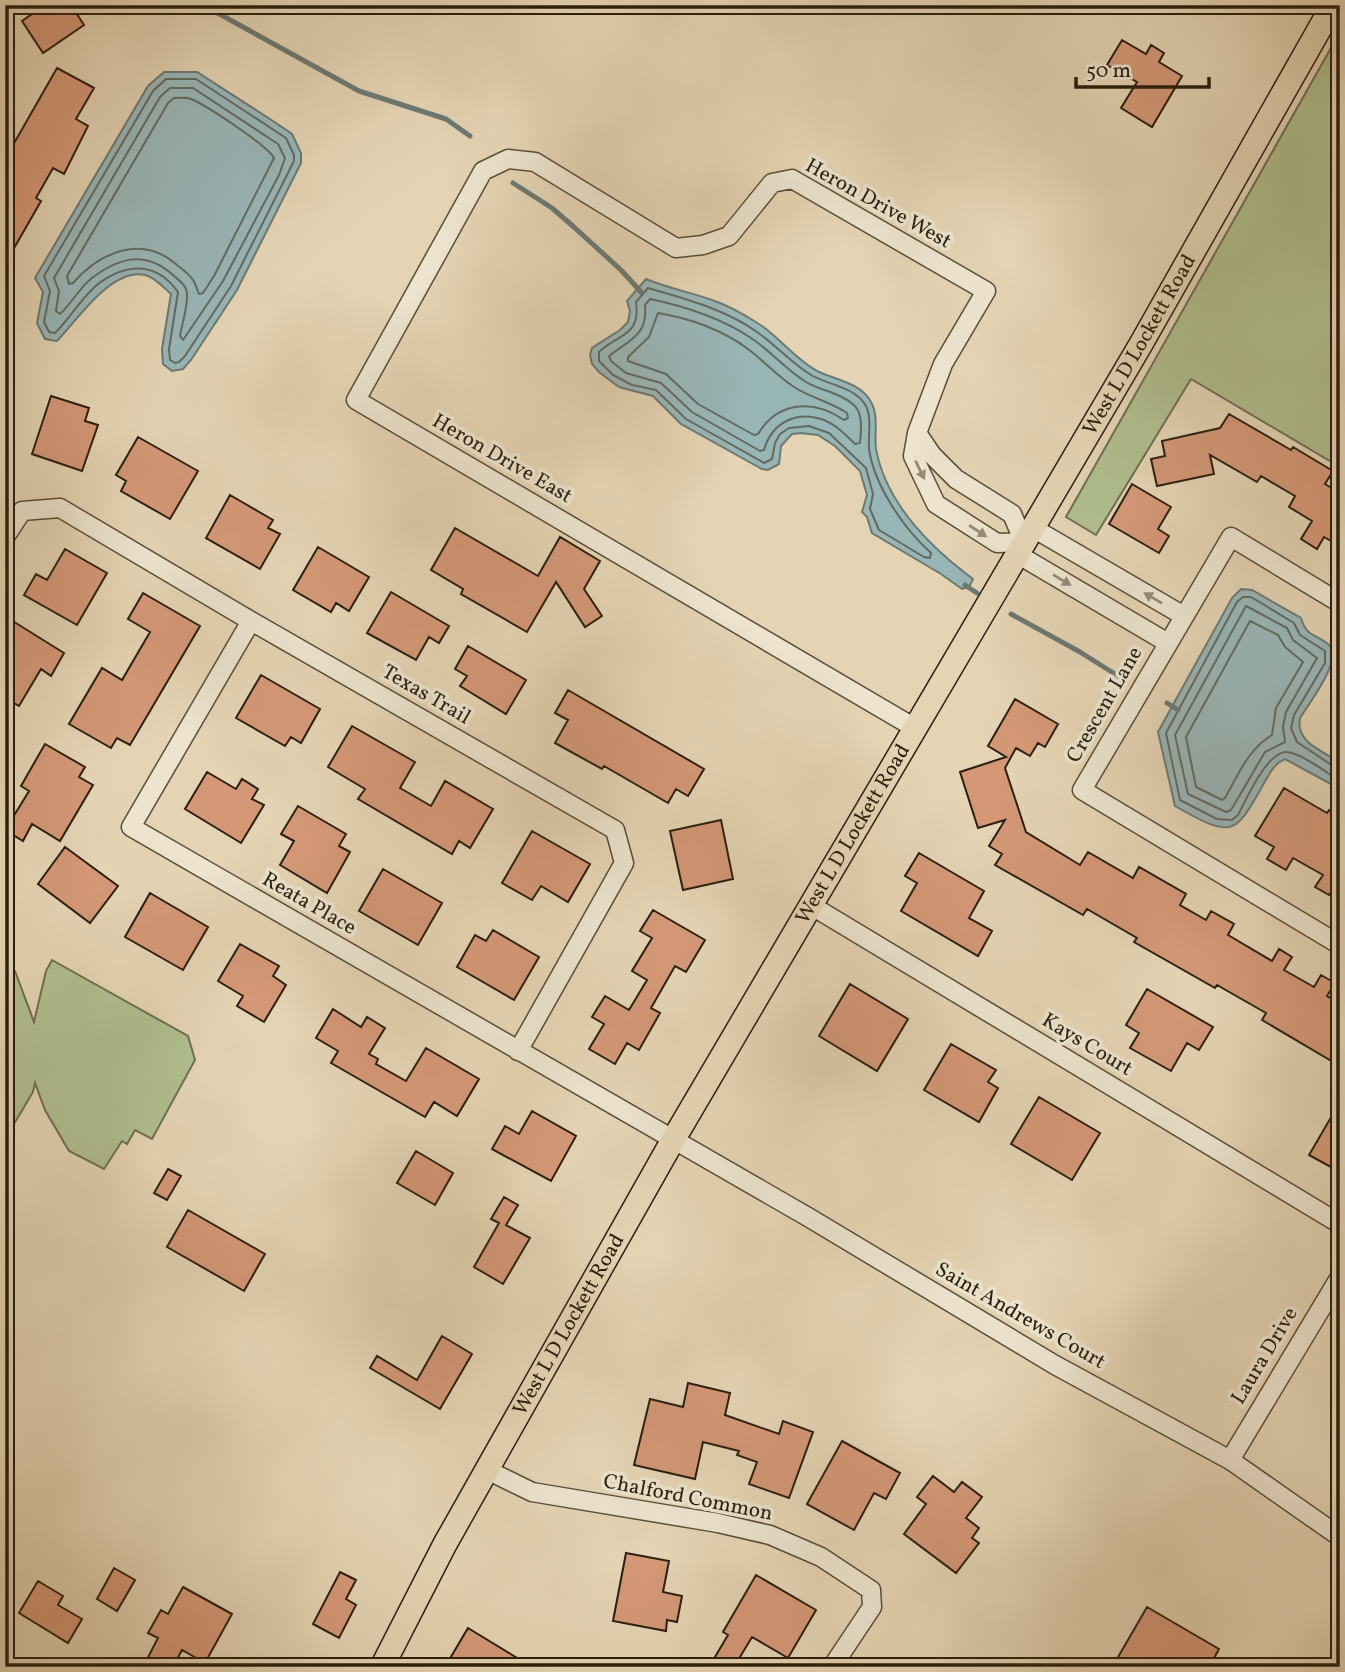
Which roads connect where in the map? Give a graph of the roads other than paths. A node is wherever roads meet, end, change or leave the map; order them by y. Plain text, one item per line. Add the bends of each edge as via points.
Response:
1 (1333, 5) edge
2 (508, 159) joint
3 (917, 433) junction
4 (5, 537) edge
5 (1024, 541) junction
6 (1340, 603) edge
7 (1184, 616) junction
8 (251, 621) junction
9 (1168, 643) junction
10 (915, 727) junction
11 (812, 905) junction
12 (1340, 945) edge
13 (518, 1051) junction
14 (673, 1140) junction
15 (1340, 1224) edge
16 (1340, 1277) edge
17 (1230, 1460) junction
18 (487, 1470) junction
19 (1340, 1537) edge
20 (382, 1667) edge
21 (832, 1667) edge

1 - 5 main road, West L D Lockett Road
2 - 3 street, Heron Drive West via 535,163 676,248 729,236 772,183 792,179 986,291 943,364
2 - 10 street, Heron Drive East via 483,171 356,400
3 - 5 street via 956,479 1012,514
3 -> 5 street, Heron Drive West via 913,456 936,504 997,543
4 - 8 street, Texas Trail via 22,510 60,508
7 -> 5 street
5 -> 9 street, Crescent Lane
5 - 10 main road, West L D Lockett Road
6 - 7 street via 1231,537
7 - 9 street
8 - 13 street, Texas Trail via 615,830 624,863
8 - 13 street, Reata Place via 131,828
9 - 12 street, Crescent Lane via 1082,790
10 - 11 main road, West L D Lockett Road
11 - 14 main road, West L D Lockett Road
11 - 15 street, Kays Court
13 - 14 street, Reata Place
14 - 17 street, Saint Andrews Court via 1055,1366
14 - 18 main road, West L D Lockett Road
16 - 17 street, Laura Drive
17 - 19 street, Saint Andrews Court
18 - 20 main road, West L D Lockett Road
18 - 21 street, Chalford Common via 532,1492 718,1523 770,1535 821,1557 871,1590 872,1607

